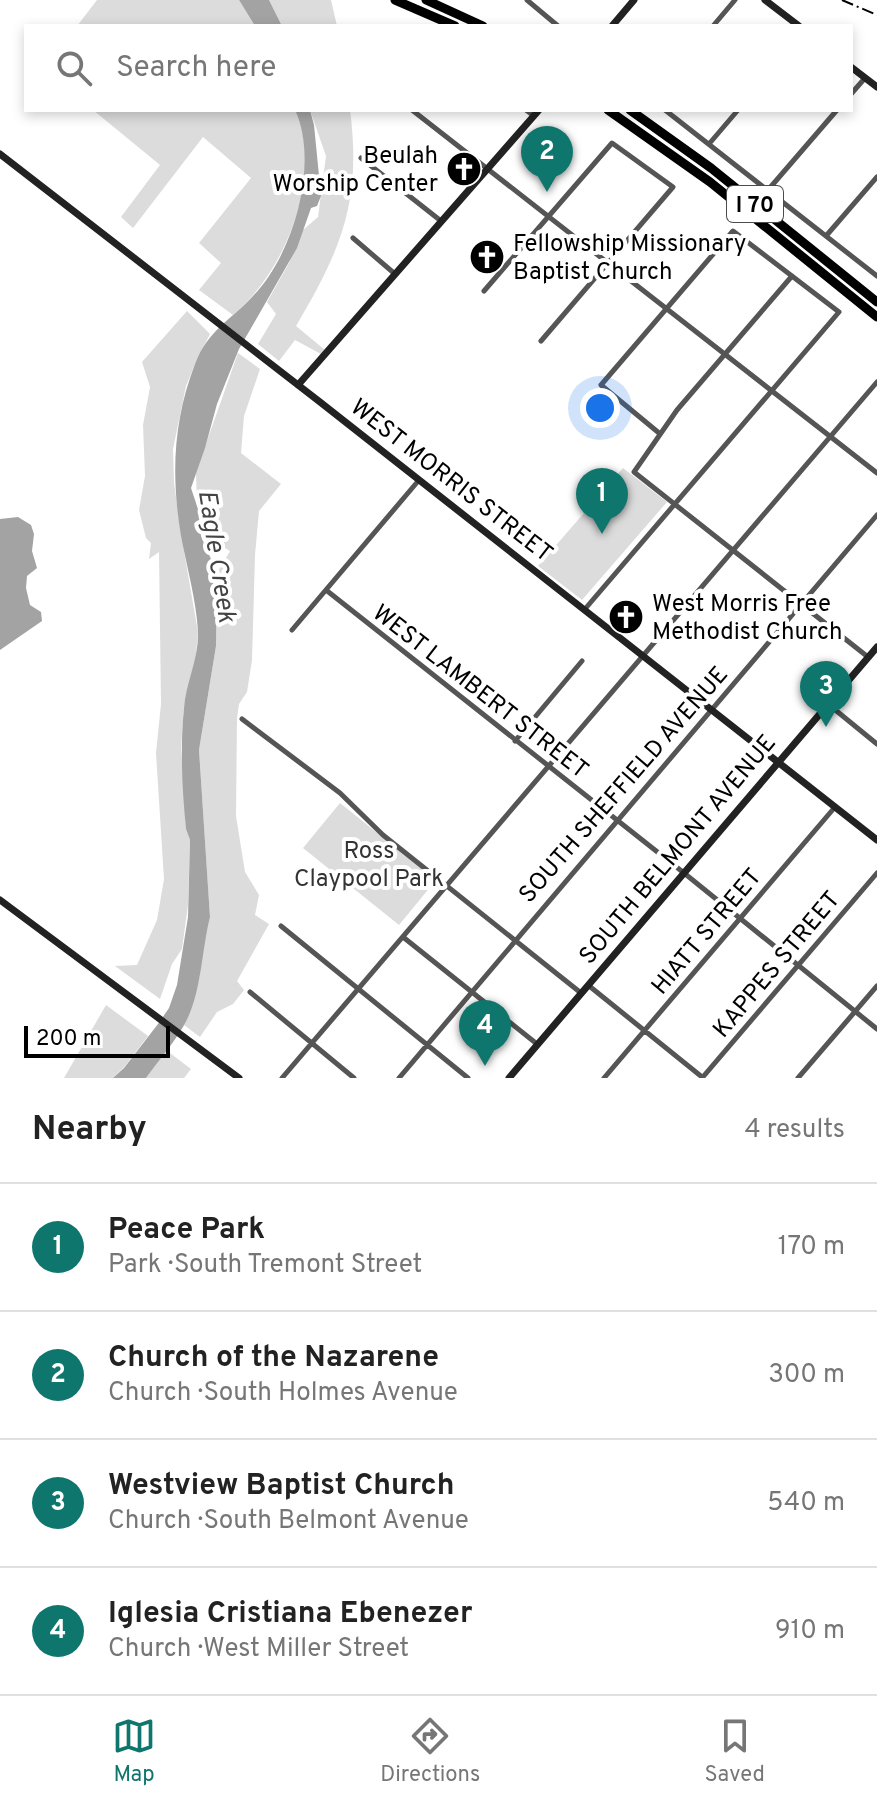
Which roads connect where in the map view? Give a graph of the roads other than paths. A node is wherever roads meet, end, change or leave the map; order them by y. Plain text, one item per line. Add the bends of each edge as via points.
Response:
1 (395, 0) edge
2 (426, 0) edge
3 (527, 0) edge
4 (634, 0) edge
5 (735, 0) edge
6 (765, 0) edge
7 (450, 24) edge
8 (479, 24) edge
9 (556, 24) edge
10 (614, 24) edge
11 (715, 24) edge
12 (796, 24) edge
13 (853, 69) edge
14 (865, 78) junction
15 (877, 87) edge
16 (853, 92) edge
17 (415, 112) edge
18 (611, 112) edge
19 (633, 112) edge
20 (668, 112) edge
21 (736, 112) edge
22 (835, 112) edge
23 (536, 113) edge
24 (709, 144) junction
25 (0, 154) edge
26 (361, 158) dead end
27 (488, 169) junction
28 (877, 177) edge
29 (768, 190) junction
30 (548, 216) junction
31 (442, 222) junction
32 (826, 236) junction
33 (353, 238) dead end
34 (608, 263) junction
35 (396, 275) junction
36 (792, 276) junction
37 (877, 276) edge
38 (484, 291) dead end
39 (877, 302) edge
40 (666, 308) junction
41 (877, 317) edge
42 (541, 341) dead end
43 (725, 354) junction
44 (877, 382) edge
45 (298, 385) junction
46 (772, 391) junction
47 (659, 433) junction
48 (830, 437) junction
49 (877, 473) edge
50 (419, 480) junction
51 (674, 506) junction
52 (877, 515) edge
53 (733, 551) junction
54 (326, 590) junction
55 (801, 604) junction
56 (585, 609) junction
57 (292, 630) dead end
58 (877, 647) edge
59 (644, 655) junction
60 (868, 657) junction
61 (582, 661) dead end
62 (828, 704) junction
63 (712, 708) junction
64 (242, 719) dead end
65 (515, 741) junction
66 (877, 744) edge
67 (779, 761) junction
68 (548, 767) junction
69 (836, 807) junction
70 (616, 820) junction
71 (877, 840) edge
72 (684, 873) junction
73 (877, 873) edge
74 (447, 885) junction
75 (0, 900) edge
76 (740, 918) junction
77 (281, 926) dead end
78 (403, 937) junction
79 (515, 940) junction
80 (798, 965) junction
81 (588, 985) junction
82 (877, 986) edge
83 (358, 989) junction
84 (250, 992) dead end
85 (472, 992) junction
86 (581, 993) junction
87 (855, 1012) junction
88 (877, 1029) edge
89 (645, 1031) junction
90 (312, 1043) junction
91 (537, 1044) junction
92 (427, 1045) junction
93 (239, 1078) edge
94 (282, 1078) edge
95 (354, 1078) edge
96 (399, 1078) edge
97 (468, 1078) edge
98 (509, 1078) edge
99 (604, 1078) edge
100 (702, 1078) edge
101 (798, 1078) edge

1 - 7 highway
2 - 8 highway
3 - 9 street
4 - 10 main road
5 - 11 street
6 - 12 main road
13 - 14 main road
14 - 15 main road
14 - 16 street
17 - 27 street
18 - 41 highway, I 70 via 699,174
19 - 39 highway, I 70
20 - 24 street
21 - 24 street
22 - 29 street
23 - 27 main road
24 - 29 street
25 - 45 main road, WEST MORRIS STREET
26 - 31 street
27 - 30 street
27 - 31 main road
28 - 32 street
29 - 32 street
30 - 34 street
30 - 34 street via 612,143 673,187
30 - 38 street
31 - 35 main road
32 - 37 street
33 - 35 street
34 - 40 street
34 - 42 street
35 - 45 main road
36 - 40 street via 733,231
36 - 43 street
36 - 46 street via 839,312
40 - 43 street
40 - 47 street via 601,385
43 - 46 street
43 - 47 street
44 - 48 street
45 - 50 main road, WEST MORRIS STREET
46 - 48 street
46 - 51 street
47 - 51 street via 634,472
48 - 49 street
48 - 53 street
50 - 54 street
50 - 56 main road, WEST MORRIS STREET
51 - 53 street
51 - 56 street
52 - 55 street, SOUTH SHEFFIELD AVENUE
53 - 55 street
53 - 59 street
54 - 57 street
54 - 65 street, WEST LAMBERT STREET
55 - 60 street
55 - 63 street, SOUTH SHEFFIELD AVENUE
56 - 59 main road, WEST MORRIS STREET
58 - 60 main road, SOUTH BELMONT AVENUE
59 - 63 main road, WEST MORRIS STREET
59 - 68 street
60 - 62 main road, SOUTH BELMONT AVENUE
61 - 65 street
62 - 66 street
62 - 67 main road, SOUTH BELMONT AVENUE
63 - 67 main road, WEST MORRIS STREET
63 - 70 street, SOUTH SHEFFIELD AVENUE
64 - 74 street via 340,793
65 - 68 street, WEST LAMBERT STREET
67 - 69 main road, WEST MORRIS STREET
67 - 72 main road, SOUTH BELMONT AVENUE
68 - 70 street, WEST LAMBERT STREET
68 - 74 street
69 - 71 main road, WEST MORRIS STREET
69 - 76 street, HIATT STREET
70 - 72 street, WEST LAMBERT STREET
70 - 79 street, SOUTH SHEFFIELD AVENUE
72 - 76 street, WEST LAMBERT STREET
72 - 81 main road, SOUTH BELMONT AVENUE
73 - 80 street, KAPPES STREET
74 - 78 street
74 - 79 street
75 - 93 main road
76 - 80 street, WEST LAMBERT STREET
76 - 89 street, HIATT STREET
77 - 83 street
78 - 83 street
78 - 85 street
79 - 85 street, SOUTH SHEFFIELD AVENUE
79 - 86 street
80 - 87 street, WEST LAMBERT STREET
80 - 100 street, KAPPES STREET
81 - 86 main road, SOUTH BELMONT AVENUE
81 - 89 street
82 - 87 street
83 - 90 street
83 - 92 street
84 - 90 street
85 - 91 street
85 - 92 street, SOUTH SHEFFIELD AVENUE
86 - 91 main road, SOUTH BELMONT AVENUE
87 - 88 street, WEST LAMBERT STREET
87 - 101 street
89 - 99 street, HIATT STREET
89 - 100 street
90 - 94 street
90 - 95 street
91 - 98 main road, SOUTH BELMONT AVENUE
92 - 96 street, SOUTH SHEFFIELD AVENUE
92 - 97 street

